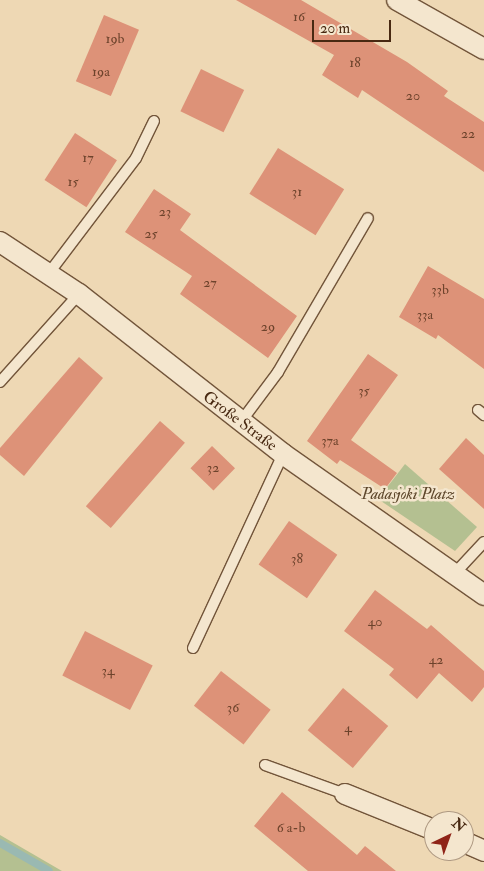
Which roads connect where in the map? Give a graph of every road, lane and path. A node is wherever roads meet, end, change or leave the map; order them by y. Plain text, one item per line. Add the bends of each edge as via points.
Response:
1 (397, 0) edge
2 (484, 49) edge
3 (154, 121) dead end
4 (368, 218) dead end
5 (0, 242) edge
6 (49, 273) junction
7 (78, 294) junction
8 (0, 382) edge
9 (240, 423) junction
10 (283, 454) junction
11 (484, 542) edge
12 (456, 572) junction
13 (484, 595) edge
14 (193, 648) dead end
15 (265, 765) dead end
16 (344, 794) joint
17 (424, 826) edge

1 - 2 street
3 - 6 lane via 136,158
4 - 9 lane via 278,372
5 - 6 street, Große Straße
6 - 7 street, Große Straße
7 - 8 lane
7 - 9 street, Große Straße
9 - 10 street, Große Straße
10 - 12 street, Große Straße
10 - 14 lane
11 - 12 lane
12 - 13 street, Große Straße
15 - 16 lane
16 - 17 street

